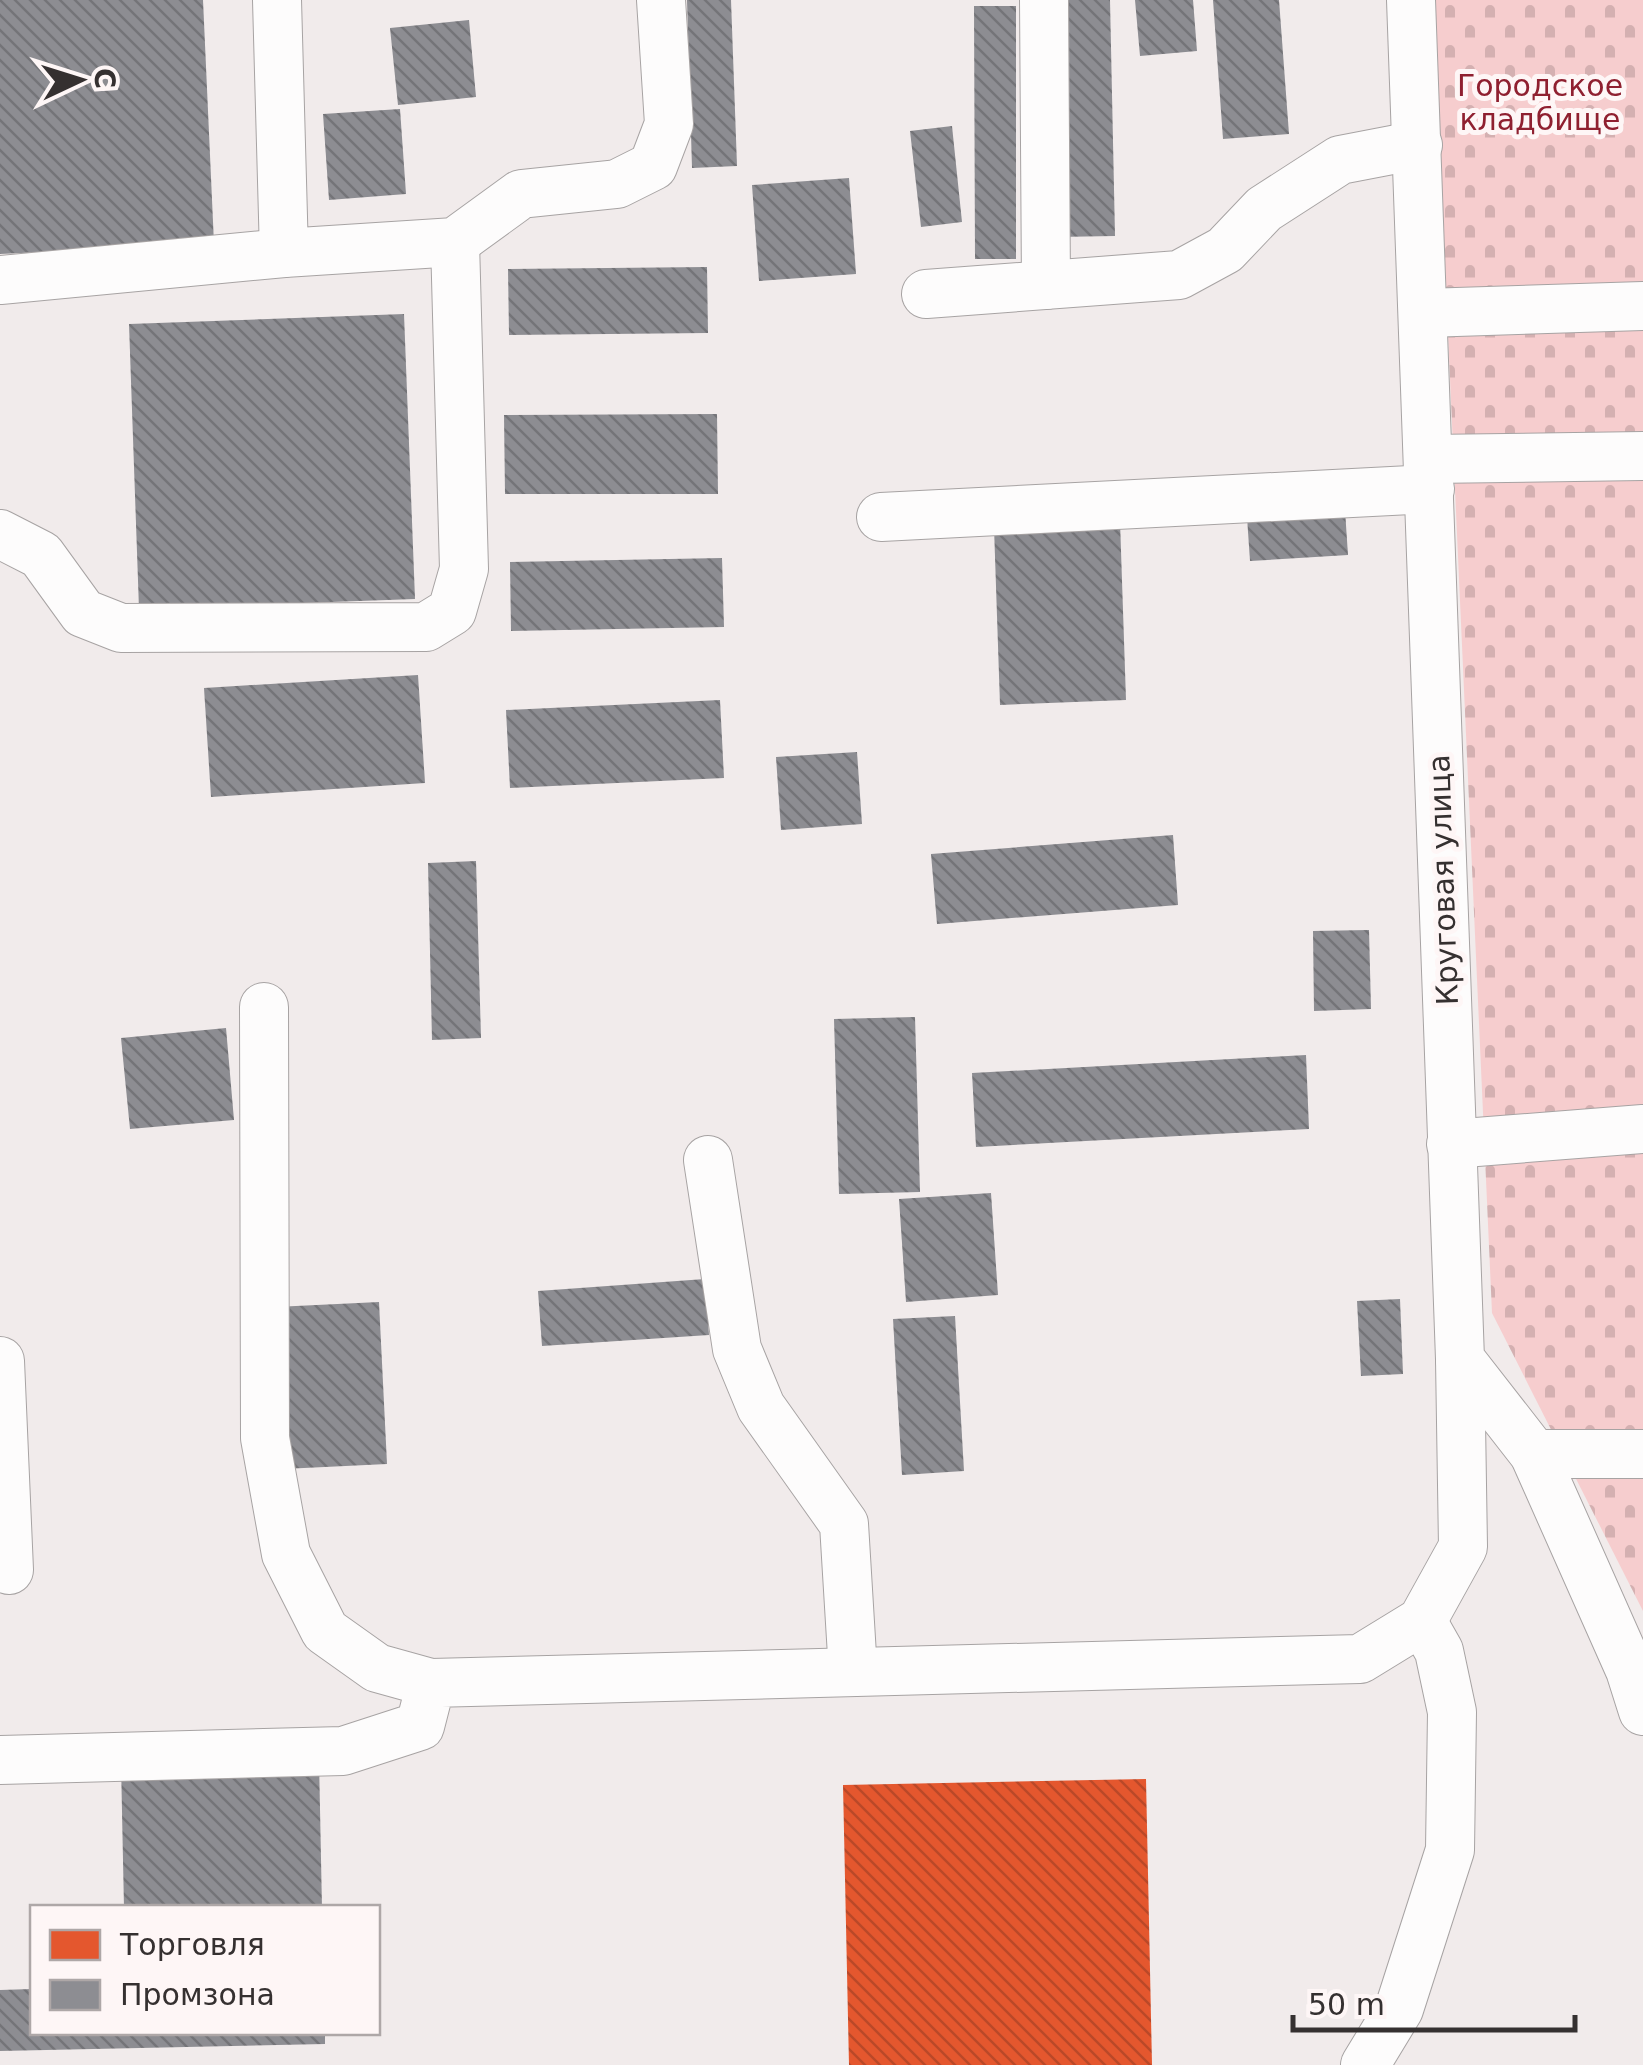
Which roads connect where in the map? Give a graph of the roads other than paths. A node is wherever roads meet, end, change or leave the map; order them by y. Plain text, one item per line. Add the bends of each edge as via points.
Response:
1 (277, 0) edge
2 (661, 0) edge
3 (1044, 0) edge
4 (1411, 0) edge
5 (1418, 146) junction
6 (455, 242) junction
7 (284, 253) junction
8 (0, 280) edge
9 (1046, 285) junction
10 (926, 294) dead end
11 (1643, 306) edge
12 (1425, 313) junction
13 (1643, 456) edge
14 (1429, 474) junction
15 (880, 518) dead end
16 (0, 534) edge
17 (264, 1006) dead end
18 (1643, 1129) edge
19 (1452, 1144) junction
20 (708, 1160) dead end
21 (1460, 1359) junction
22 (0, 1361) edge
23 (1534, 1454) junction
24 (1643, 1454) edge
25 (10, 1570) dead end
26 (1422, 1622) junction
27 (853, 1672) junction
28 (430, 1683) junction
29 (1643, 1712) edge
30 (0, 1760) edge
31 (1365, 2065) edge

1 - 7 street
2 - 6 street via 668,124 653,166 616,184 521,194
3 - 9 street
4 - 5 street, Круговая улица
5 - 9 street via 1340,160 1264,209 1225,250 1179,275
5 - 12 street, Круговая улица
6 - 7 street
6 - 16 street via 464,568 452,610 439,619 426,627 120,628 84,614 41,555
7 - 8 street
9 - 10 street
11 - 12 street
12 - 14 street, Круговая улица
13 - 14 street
14 - 15 street
14 - 19 street, Круговая улица
17 - 28 street via 265,1438 286,1554 325,1630 377,1668
18 - 19 street
19 - 21 street, Круговая улица
20 - 27 street via 736,1349 762,1406 844,1524
21 - 23 street
21 - 26 street, Круговая улица via 1463,1548
22 - 25 street
23 - 24 street
23 - 29 street
26 - 27 street via 1360,1658
26 - 31 street via 1440,1651 1452,1712 1450,1850 1400,2008
27 - 28 street
28 - 30 street via 420,1726 343,1751

